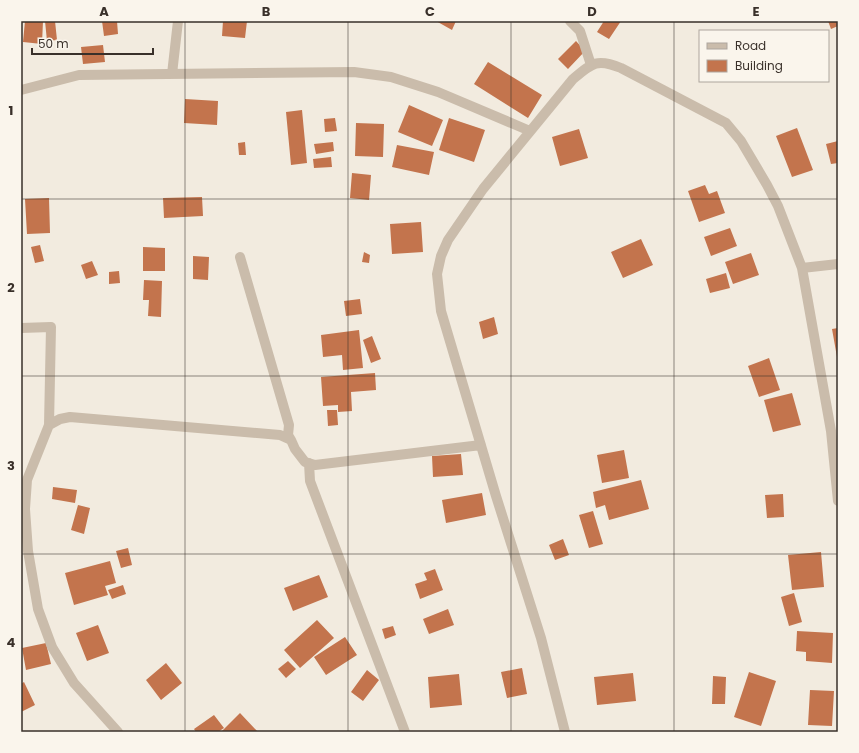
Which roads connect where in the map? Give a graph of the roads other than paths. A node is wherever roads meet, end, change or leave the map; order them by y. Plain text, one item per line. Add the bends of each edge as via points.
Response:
1 (178, 21) edge
2 (570, 21) edge
3 (591, 65) junction
4 (172, 74) junction
5 (21, 90) edge
6 (530, 131) junction
7 (240, 257) dead end
8 (838, 264) edge
9 (802, 268) junction
10 (21, 328) edge
11 (49, 425) junction
12 (291, 440) junction
13 (481, 445) junction
14 (309, 463) junction
15 (24, 480) edge
16 (838, 500) edge
17 (118, 732) edge
18 (405, 732) edge
19 (564, 732) edge

1 - 4 street
2 - 3 street via 580,31
3 - 6 street via 573,79
3 - 9 street via 607,62 726,124 741,141 767,185
4 - 5 street via 80,75
4 - 6 street via 354,72 391,78 438,92
6 - 13 street via 483,189 448,240 437,274 441,311
7 - 12 street via 289,425 288,435
8 - 9 street
9 - 16 street via 831,431
10 - 11 street via 51,327
11 - 12 street via 70,417 280,435
11 - 15 street
12 - 14 street via 305,462
13 - 14 street via 315,465
13 - 19 street via 541,638
14 - 18 street via 310,481
15 - 17 street via 28,551 38,609 52,647 74,683

